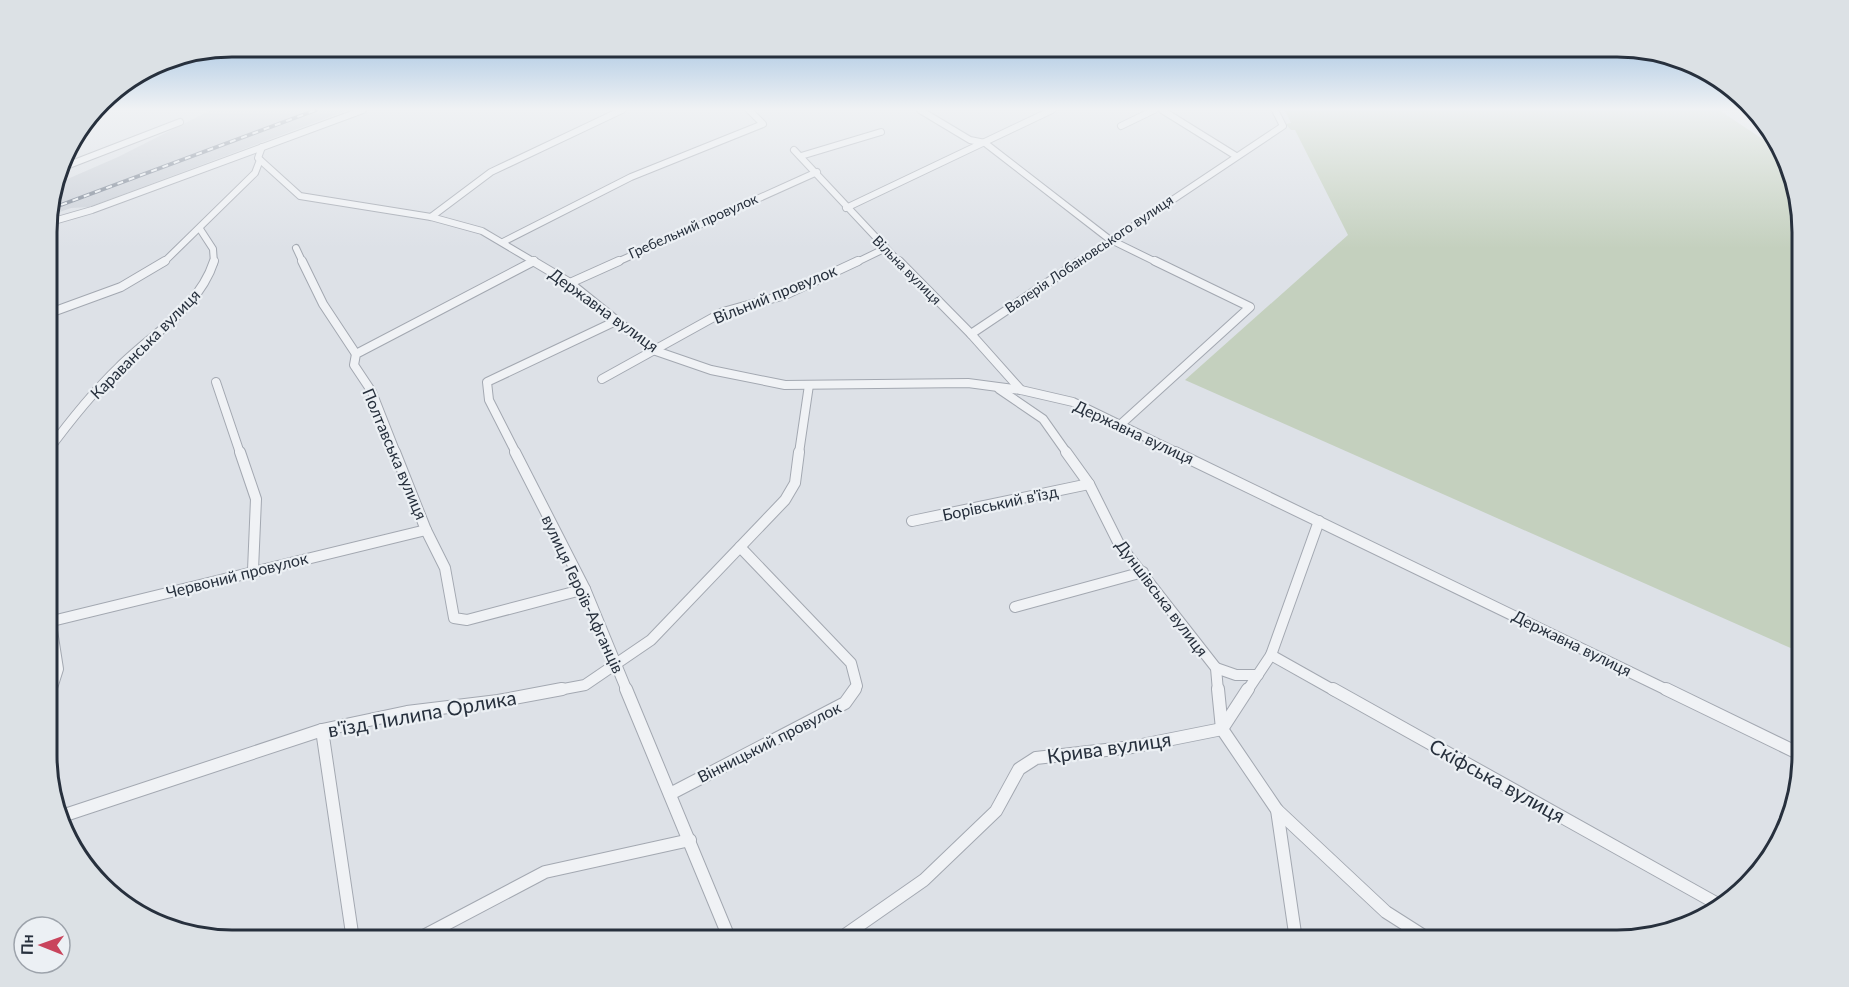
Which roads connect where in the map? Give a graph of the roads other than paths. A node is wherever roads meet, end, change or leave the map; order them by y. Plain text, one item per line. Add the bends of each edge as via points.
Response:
1 (92, 156) edge
2 (236, 156) edge
3 (261, 156) edge
4 (525, 156) edge
5 (675, 156) edge
6 (801, 156) edge
7 (958, 156) edge
8 (1003, 156) edge
9 (1236, 156) edge
10 (260, 160) junction
11 (71, 164) edge
12 (817, 172) junction
13 (846, 208) junction
14 (431, 217) junction
15 (57, 219) edge
16 (200, 229) junction
17 (1109, 239) junction
18 (503, 242) junction
19 (296, 248) dead end
20 (886, 248) junction
21 (534, 261) junction
22 (570, 283) junction
23 (57, 310) edge
24 (616, 321) junction
25 (971, 334) junction
26 (653, 350) junction
27 (356, 354) junction
28 (602, 379) dead end
29 (216, 382) dead end
30 (809, 385) junction
31 (998, 388) junction
32 (1020, 390) junction
33 (1120, 425) junction
34 (57, 440) edge
35 (1089, 484) junction
36 (912, 521) dead end
37 (1319, 521) junction
38 (426, 530) junction
39 (740, 547) junction
40 (253, 570) junction
41 (1143, 572) junction
42 (585, 589) junction
43 (1015, 607) dead end
44 (57, 619) edge
45 (1271, 655) junction
46 (617, 664) junction
47 (1216, 668) junction
48 (1258, 675) junction
49 (1222, 729) junction
50 (322, 730) junction
51 (1792, 750) edge
52 (670, 794) junction
53 (1277, 810) junction
54 (67, 814) edge
55 (690, 840) junction
56 (1713, 902) edge
57 (352, 930) edge
58 (436, 930) edge
59 (726, 930) edge
60 (852, 930) edge
61 (1295, 930) edge
62 (1414, 930) edge

1 - 11 street
2 - 15 street
3 - 10 street
4 - 14 street via 491,172
5 - 18 street
6 - 12 street, Вільна вулиця
7 - 13 street
8 - 17 street
9 - 17 street, Валерія Лобановського вулиця
10 - 14 street, Державна вулиця via 300,196
10 - 16 street via 255,173
12 - 13 street, Вільна вулиця
12 - 22 street, Гребельний провулок
13 - 20 street, Вільна вулиця
14 - 18 street, Державна вулиця via 482,231
16 - 23 street via 163,263 137,279
16 - 34 street, Караванська вулиця via 214,251 205,283 118,368
17 - 25 street, Валерія Лобановського вулиця
17 - 33 street via 1250,307
18 - 21 street, Державна вулиця
19 - 27 street, Полтавська вулиця via 323,304
20 - 25 street, Вільна вулиця
20 - 26 street, Вільний провулок via 780,295 723,312
21 - 22 street, Державна вулиця
21 - 27 street
22 - 24 street, Державна вулиця
24 - 26 street, Державна вулиця
24 - 42 street, вулиця Героїв-Афганців via 487,382 489,400
25 - 32 street, Вільна вулиця
26 - 28 street, Вільний провулок
26 - 30 street, Державна вулиця via 711,370 785,385
27 - 38 street, Полтавська вулиця via 354,364 372,392
29 - 40 street via 256,499
30 - 31 street, Державна вулиця via 968,383
30 - 39 street, в'їзд Пилипа Орлика via 795,483 785,500
31 - 32 street, Державна вулиця
31 - 35 street, Дуншівська вулиця via 1043,419
32 - 33 street, Державна вулиця via 1072,402
33 - 37 street, Державна вулиця
35 - 36 street, Борівський в'їзд
35 - 41 street, Дуншівська вулиця via 1119,544
37 - 45 street
37 - 51 street, Державна вулиця
38 - 40 street, Червоний провулок
38 - 42 street, Полтавська вулиця via 445,568 454,618 467,620
39 - 46 street, в'їзд Пилипа Орлика via 651,640
39 - 52 street, Вінницький провулок via 851,663 856,686 844,703
40 - 44 street, Червоний провулок
41 - 43 street
41 - 47 street, Дуншівська вулиця
42 - 46 street, вулиця Героїв-Афганців
45 - 48 street
45 - 56 street, Скіфська вулиця
46 - 50 street, в'їзд Пилипа Орлика via 585,685 407,712
46 - 52 street, вулиця Героїв-Афганців
47 - 48 street via 1232,675
47 - 49 street, Дуншівська вулиця
48 - 49 street
49 - 53 street, Дуншівська вулиця
49 - 60 street, Крива вулиця via 1132,747 1036,758 1019,768 996,811 924,880
50 - 54 street, в'їзд Пилипа Орлика
50 - 57 street
52 - 55 street, вулиця Героїв-Афганців
53 - 61 street, Дуншівська вулиця
53 - 62 street via 1386,912
55 - 58 street via 545,872
55 - 59 street, вулиця Героїв-Афганців

